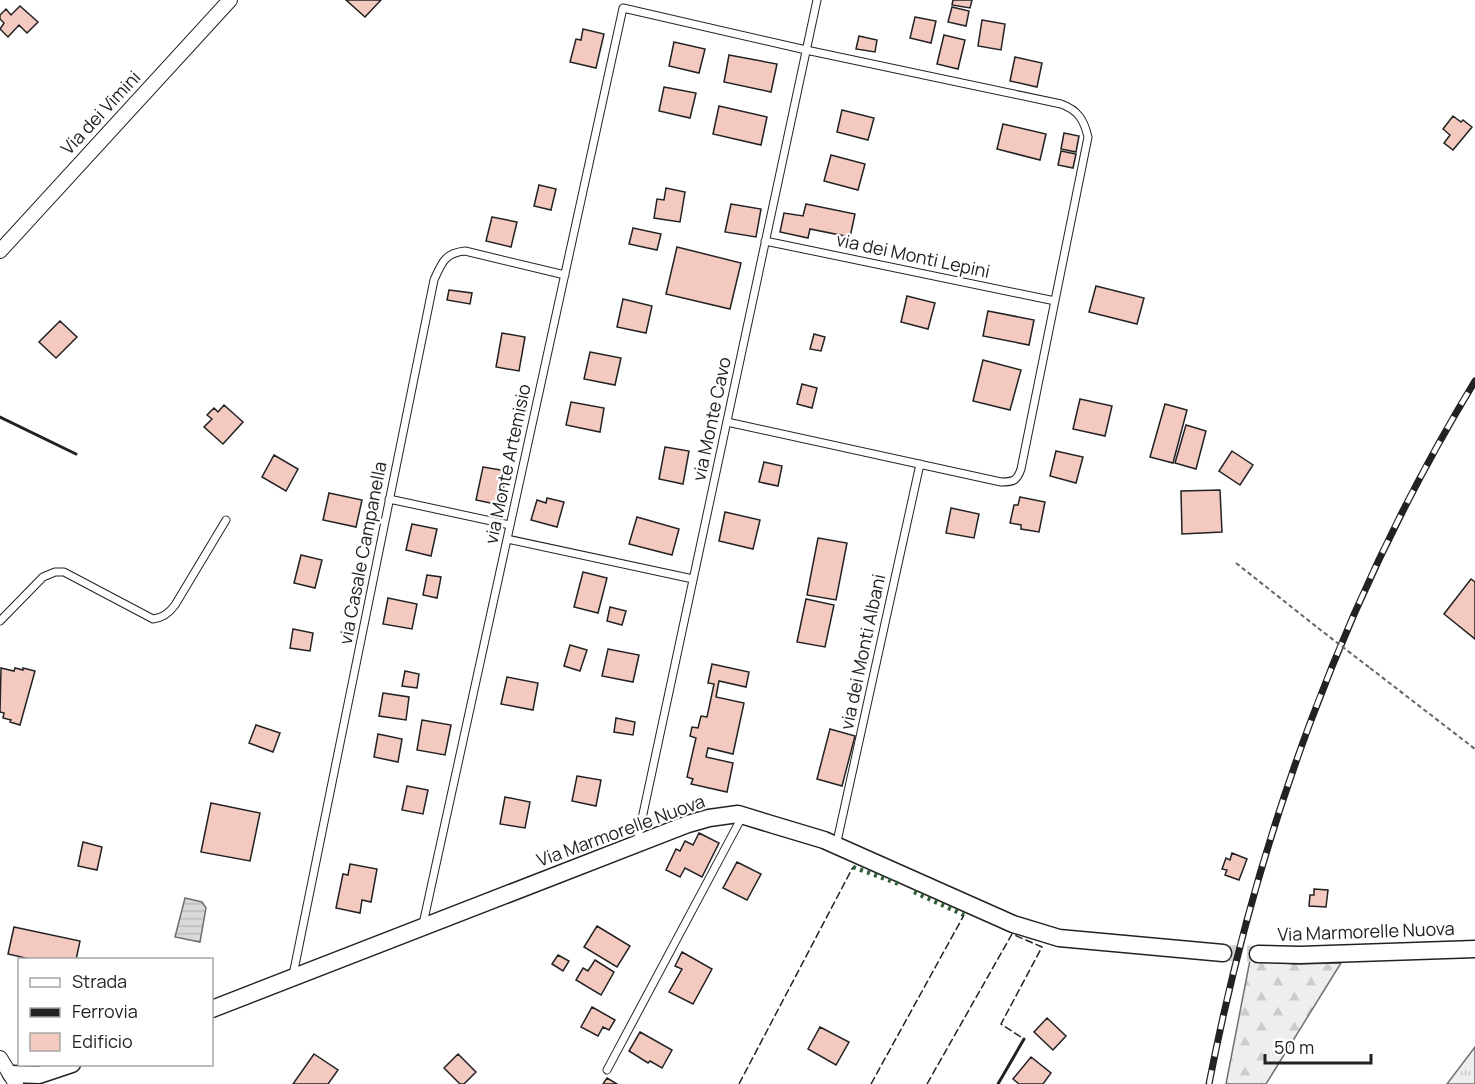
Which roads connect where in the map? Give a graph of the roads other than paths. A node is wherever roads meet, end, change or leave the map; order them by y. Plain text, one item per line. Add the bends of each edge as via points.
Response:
1 (230, 0) edge
2 (817, 0) edge
3 (806, 50) junction
4 (765, 241) junction
5 (0, 251) edge
6 (565, 275) junction
7 (1055, 301) junction
8 (727, 422) junction
9 (920, 464) junction
10 (389, 499) junction
11 (226, 519) dead end
12 (510, 525) junction
13 (507, 539) junction
14 (693, 579) junction
15 (0, 621) edge
16 (743, 816) junction
17 (636, 845) junction
18 (836, 846) junction
19 (423, 927) junction
20 (1475, 949) edge
21 (1223, 953) tunnel mouth
22 (1258, 954) tunnel mouth
23 (292, 978) junction
24 (213, 1009) edge
25 (0, 1058) edge
26 (69, 1066) edge
27 (607, 1070) dead end
28 (14, 1079) edge

1 - 5 street, Via dei Vimini
2 - 3 lane, via Monte Cavo
3 - 4 lane, via Monte Cavo
3 - 6 lane, via Monte Artemisio via 623,9
3 - 7 lane via 1061,104 1080,115 1088,137
4 - 7 lane, via dei Monti Lepini
4 - 8 lane, via Monte Cavo
6 - 10 lane, via Casale Campanella via 465,251 453,252 443,261 434,280
6 - 12 lane, via Monte Artemisio
7 - 9 lane via 1018,478 1001,482
8 - 9 lane
8 - 14 lane, via Monte Cavo
9 - 18 lane, via dei Monti Albani
10 - 12 lane
10 - 23 lane, via Casale Campanella
11 - 15 lane via 176,605 159,618 64,572 55,572 43,577
12 - 13 lane, via Monte Artemisio
13 - 14 lane
13 - 19 lane, via Monte Artemisio
14 - 17 lane, via Monte Cavo
16 - 17 street, Via Marmorelle Nuova via 709,818
16 - 18 street, Via Marmorelle Nuova
16 - 27 lane
17 - 19 street, Via Marmorelle Nuova
18 - 21 street, Via Marmorelle Nuova via 1036,933
19 - 23 street, Via Marmorelle Nuova
20 - 22 street, Via Marmorelle Nuova
23 - 24 street, Via Marmorelle Nuova
25 - 28 street
26 - 28 street

